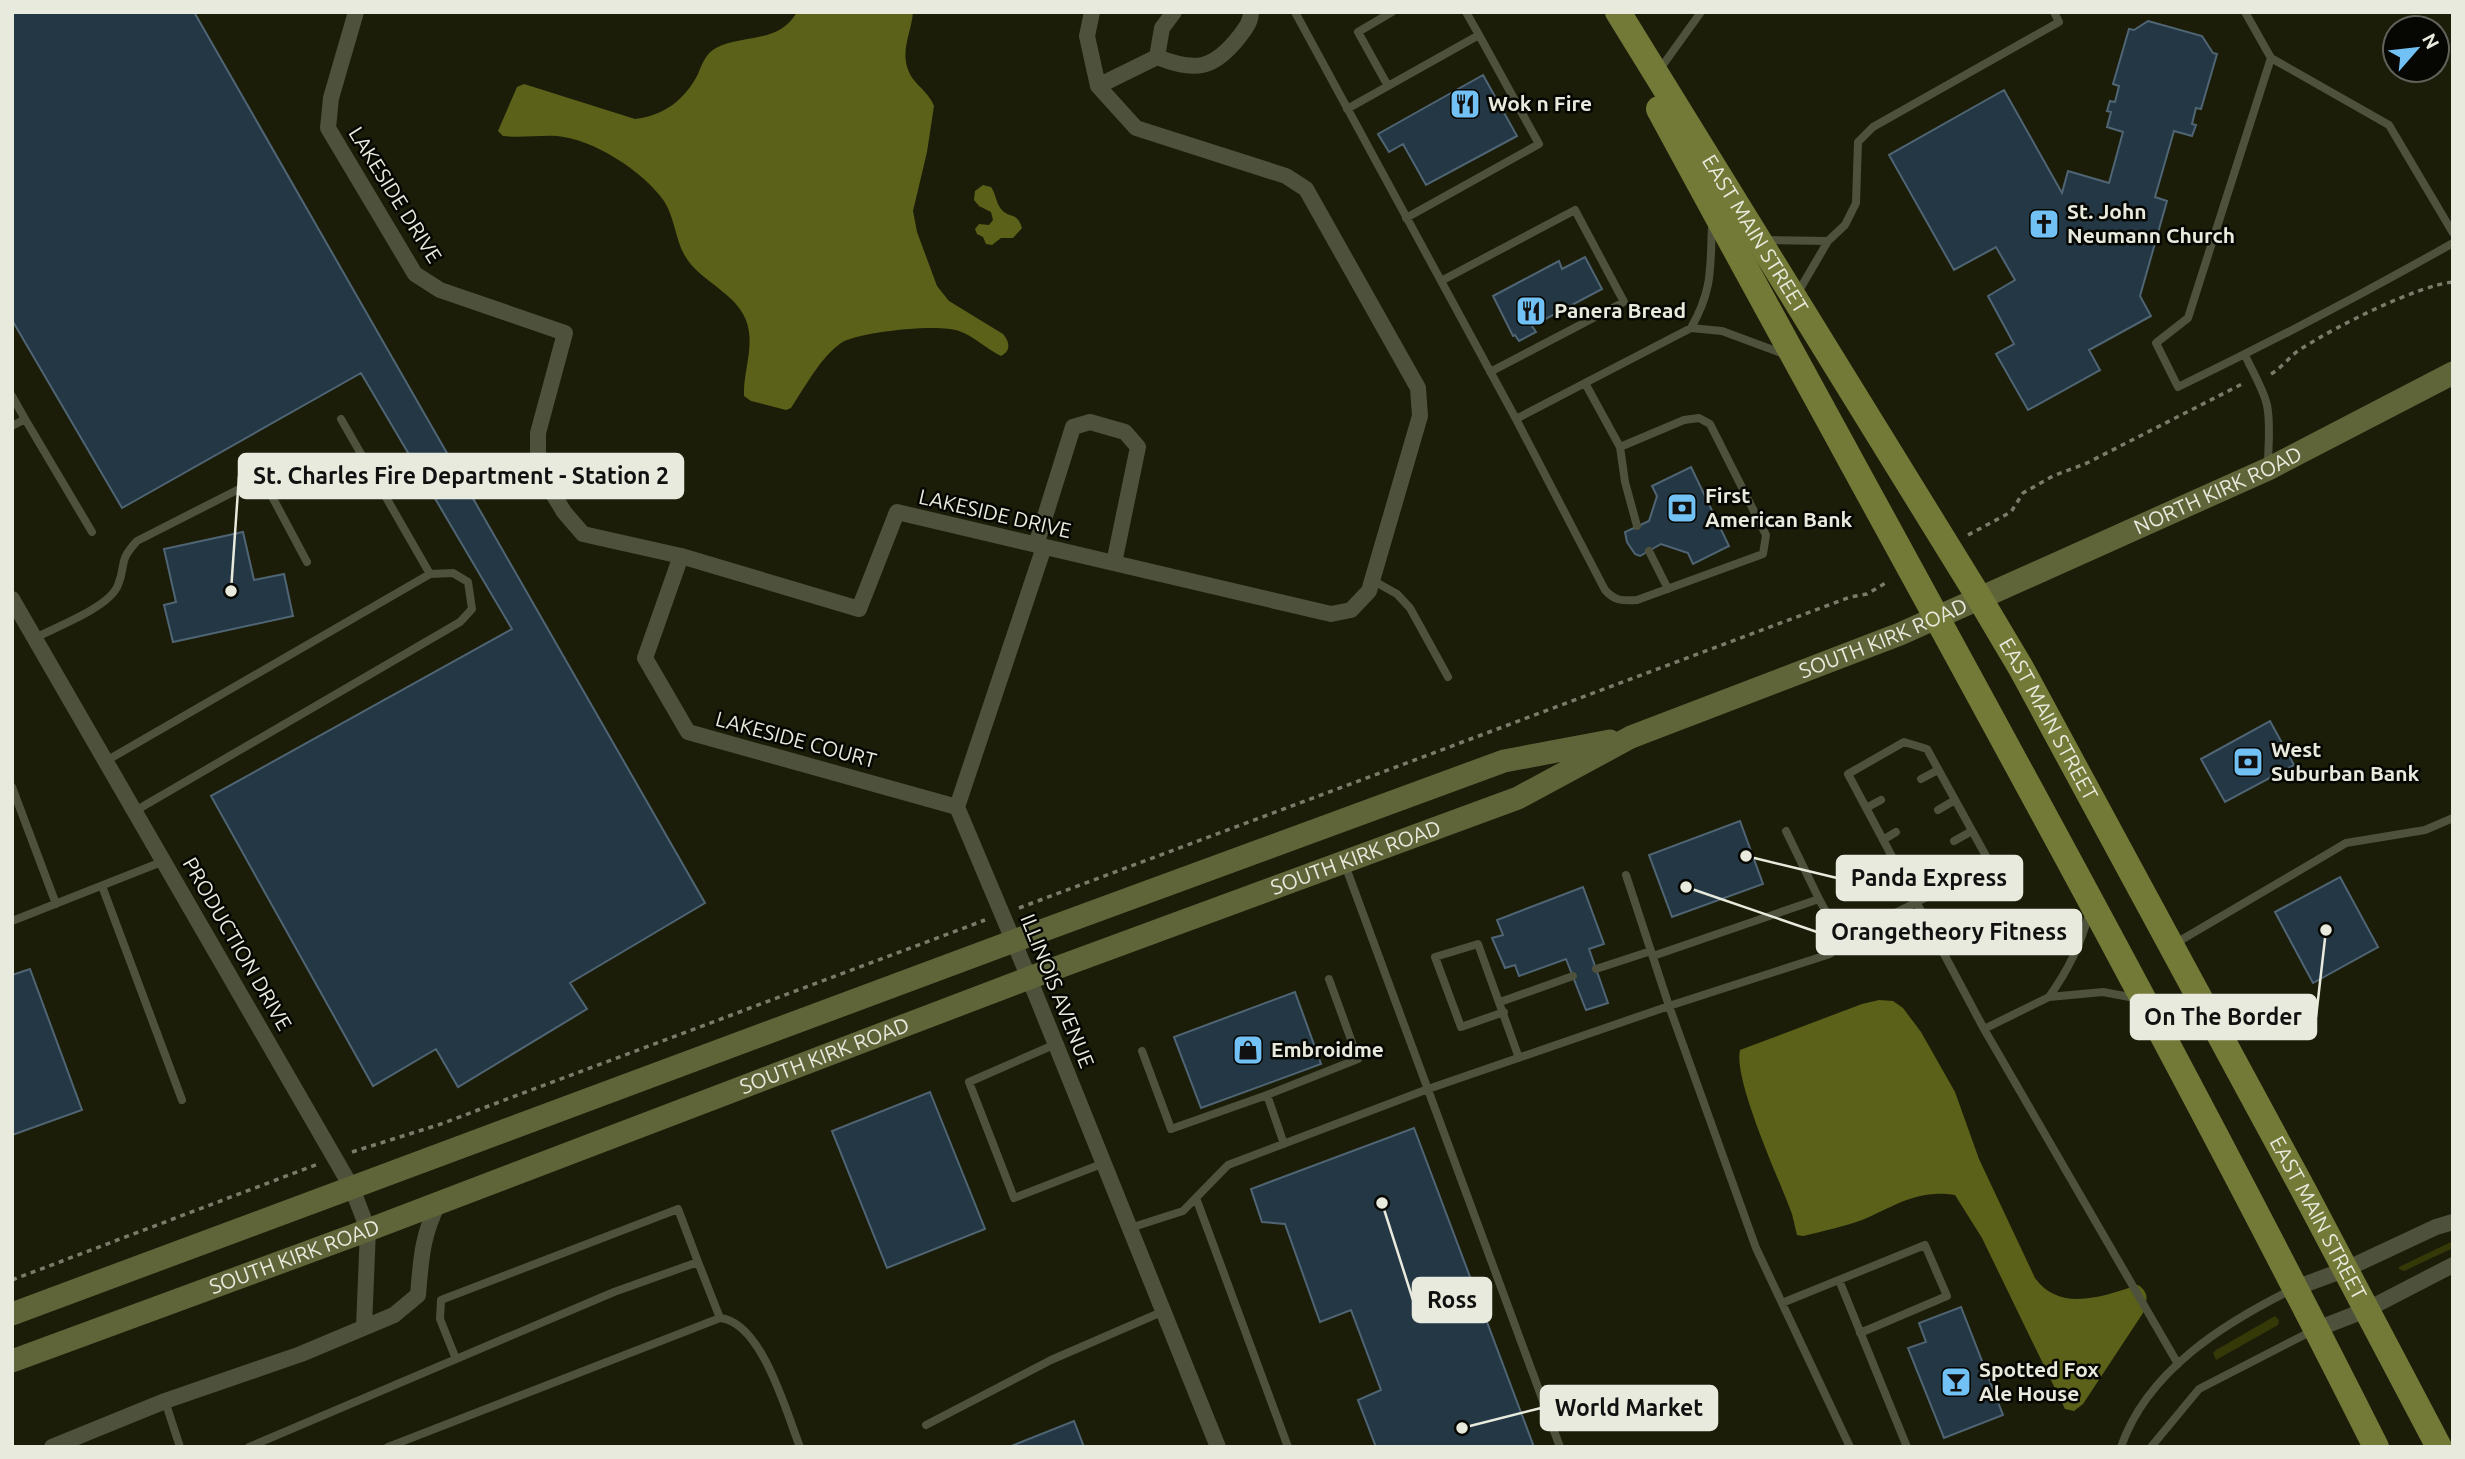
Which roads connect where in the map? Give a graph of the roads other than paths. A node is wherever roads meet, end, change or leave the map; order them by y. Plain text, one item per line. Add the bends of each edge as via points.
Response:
1 (356, 12) edge
2 (1092, 12) edge
3 (1174, 12) edge
4 (1251, 12) edge
5 (1295, 12) edge
6 (1392, 12) edge
7 (1466, 12) edge
8 (1606, 12) edge
9 (1618, 12) edge
10 (1702, 12) edge
11 (2054, 12) edge
12 (2245, 12) edge
13 (1479, 35) junction
14 (1157, 57) junction
15 (2271, 58) junction
16 (1656, 74) junction
17 (1098, 86) junction
18 (1388, 86) junction
19 (1347, 109) junction
20 (1713, 209) junction
21 (1406, 218) junction
22 (2453, 233) edge
23 (1758, 240) junction
24 (1828, 241) junction
25 (2453, 243) edge
26 (1441, 281) junction
27 (1794, 298) junction
28 (1691, 328) junction
29 (2245, 355) junction
30 (1797, 360) junction
31 (1490, 372) junction
32 (2453, 373) edge
33 (1585, 383) junction
34 (12, 396) edge
35 (25, 419) junction
36 (341, 419) dead end
37 (1516, 419) junction
38 (12, 426) edge
39 (1620, 447) junction
40 (2268, 469) junction
41 (1637, 526) dead end
42 (92, 531) dead end
43 (1040, 546) junction
44 (1649, 551) dead end
45 (681, 556) junction
46 (307, 562) dead end
47 (1114, 563) junction
48 (430, 574) junction
49 (1372, 580) junction
50 (1668, 589) junction
51 (1980, 599) junction
52 (12, 600) edge
53 (1938, 617) junction
54 (35, 638) junction
55 (1448, 677) dead end
56 (1631, 737) junction
57 (106, 761) junction
58 (1938, 770) junction
59 (1921, 779) dead end
60 (12, 787) edge
61 (1881, 800) dead end
62 (1955, 800) junction
63 (957, 807) junction
64 (1866, 808) junction
65 (1938, 810) dead end
66 (135, 811) junction
67 (2453, 818) edge
68 (1786, 831) dead end
69 (1972, 831) junction
70 (1896, 832) dead end
71 (1883, 840) junction
72 (1954, 841) dead end
73 (164, 861) junction
74 (1344, 862) junction
75 (1914, 863) dead end
76 (1899, 871) junction
77 (1626, 875) dead end
78 (102, 886) junction
79 (1819, 899) junction
80 (56, 904) junction
81 (1917, 904) junction
82 (2091, 905) junction
83 (12, 921) edge
84 (1841, 940) junction
85 (1014, 941) junction
86 (2171, 947) junction
87 (1652, 953) junction
88 (1596, 969) dead end
89 (1573, 976) dead end
90 (1029, 978) junction
91 (1329, 979) dead end
92 (2049, 997) junction
93 (2141, 999) junction
94 (1500, 1002) junction
95 (1669, 1006) junction
96 (1504, 1012) junction
97 (1984, 1030) junction
98 (1056, 1044) junction
99 (1142, 1051) dead end
100 (1519, 1058) junction
101 (1428, 1090) junction
102 (1267, 1095) junction
103 (182, 1100) dead end
104 (1284, 1144) junction
105 (1104, 1163) junction
106 (352, 1188) junction
107 (1196, 1198) junction
108 (439, 1202) junction
109 (2453, 1222) edge
110 (1130, 1228) junction
111 (368, 1230) junction
112 (698, 1262) junction
113 (2453, 1265) edge
114 (2344, 1270) junction
115 (1839, 1280) junction
116 (2295, 1288) junction
117 (1782, 1303) junction
118 (2366, 1310) junction
119 (1164, 1311) junction
120 (12, 1314) edge
121 (720, 1318) junction
122 (364, 1327) junction
123 (2317, 1329) junction
124 (1860, 1333) junction
125 (456, 1359) junction
126 (12, 1361) edge
127 (2178, 1364) junction
128 (165, 1401) junction
129 (926, 1424) dead end
130 (52, 1447) edge
131 (180, 1447) edge
132 (248, 1447) edge
133 (388, 1447) edge
134 (800, 1447) edge
135 (1218, 1447) edge
136 (1288, 1447) edge
137 (1560, 1447) edge
138 (1850, 1447) edge
139 (1907, 1447) edge
140 (2121, 1447) edge
141 (2151, 1447) edge
142 (2376, 1447) edge
143 (2439, 1447) edge

1 - 45 street, LAKESIDE DRIVE via 331,98 328,128 415,274 440,290 565,332 538,433 538,469 583,534
2 - 17 street, LAKESIDE DRIVE via 1087,36
3 - 14 street via 1162,28
4 - 14 street via 1246,28 1208,65 1186,66
5 - 19 lane
6 - 18 lane via 1358,32
7 - 13 lane
8 - 20 main road, EAST MAIN STREET
9 - 16 main road, EAST MAIN STREET
10 - 16 lane
11 - 24 lane via 2059,22 1873,127 1858,142 1856,204 1845,225
12 - 15 lane
13 - 18 lane
13 - 21 lane via 1539,144
14 - 17 street
15 - 22 lane via 2389,125
15 - 29 lane via 2188,318 2156,343 2178,387
16 - 23 main road, EAST MAIN STREET
17 - 49 street, LAKESIDE DRIVE via 1136,128 1286,176 1306,189 1418,388 1420,416
18 - 19 lane
19 - 21 lane
20 - 28 lane via 1709,289
20 - 30 main road, EAST MAIN STREET
21 - 26 lane
23 - 24 lane
23 - 27 main road, EAST MAIN STREET
24 - 27 lane
25 - 29 lane
26 - 31 lane
26 - 31 lane via 1576,210 1624,302
27 - 51 main road, EAST MAIN STREET
28 - 30 lane via 1741,336
28 - 33 lane
29 - 40 lane via 2267,406
30 - 53 main road, EAST MAIN STREET
31 - 37 lane
32 - 40 main road, NORTH KIRK ROAD
33 - 37 lane
33 - 39 lane
34 - 35 lane
35 - 38 lane
35 - 42 lane
36 - 48 lane
37 - 50 lane via 1605,590 1620,601
39 - 41 lane
39 - 50 lane via 1684,420 1699,418 1710,424 1766,536 1763,554
40 - 51 main road, NORTH KIRK ROAD
43 - 45 street, LAKESIDE DRIVE via 897,512 859,609
43 - 47 street, LAKESIDE DRIVE
43 - 47 street via 1073,427 1090,422 1125,432 1138,447
43 - 63 street
44 - 50 lane
45 - 63 street, LAKESIDE COURT via 645,658 688,732
46 - 54 lane via 268,489 249,484 136,541 123,556 118,586 108,600
47 - 49 street, LAKESIDE DRIVE via 1331,614 1351,610 1369,591
48 - 57 lane
48 - 66 lane via 453,573 468,582 472,609 460,622
49 - 55 lane via 1397,594 1410,608
51 - 53 main road, SOUTH KIRK ROAD
51 - 86 main road, EAST MAIN STREET
52 - 54 street, PRODUCTION DRIVE
53 - 56 main road, SOUTH KIRK ROAD
53 - 82 main road, EAST MAIN STREET
54 - 57 street, PRODUCTION DRIVE
56 - 74 main road, SOUTH KIRK ROAD via 1518,798
56 - 85 main road, SOUTH KIRK ROAD via 1504,761
57 - 66 street, PRODUCTION DRIVE
58 - 59 lane
58 - 62 lane
58 - 64 lane via 1927,749 1904,742 1848,774
60 - 80 lane
61 - 64 lane
62 - 65 lane
62 - 69 lane
63 - 85 street, ILLINOIS AVENUE
64 - 71 lane
66 - 73 street, PRODUCTION DRIVE
67 - 86 lane via 2425,830 2346,843
68 - 79 lane
69 - 72 lane
69 - 81 lane via 1991,865
70 - 71 lane
71 - 76 lane
73 - 78 lane
73 - 106 street, PRODUCTION DRIVE
74 - 90 main road, SOUTH KIRK ROAD
74 - 101 lane
75 - 76 lane
76 - 81 lane
77 - 87 lane
78 - 80 lane
78 - 103 lane
79 - 84 lane
79 - 87 lane
80 - 83 lane
81 - 84 lane
81 - 97 lane
82 - 92 lane via 2081,944
82 - 93 main road, EAST MAIN STREET
84 - 95 lane via 1830,954
85 - 90 street, ILLINOIS AVENUE
85 - 106 main road, SOUTH KIRK ROAD
86 - 114 main road, EAST MAIN STREET
87 - 88 lane
87 - 95 lane
89 - 94 lane
90 - 98 street, ILLINOIS AVENUE
90 - 108 main road, SOUTH KIRK ROAD
91 - 102 lane via 1357,1059
92 - 93 lane via 2103,992
92 - 97 lane
93 - 116 main road, EAST MAIN STREET
94 - 96 lane
94 - 96 lane via 1478,944 1435,957 1461,1027
95 - 100 lane
95 - 117 lane via 1756,1248
96 - 100 lane
97 - 127 lane
98 - 105 street, ILLINOIS AVENUE
98 - 105 lane via 969,1082 1014,1198
99 - 102 lane via 1171,1129
100 - 101 lane
101 - 104 lane
101 - 137 lane
102 - 104 lane
104 - 107 lane via 1228,1165
105 - 110 street, ILLINOIS AVENUE
106 - 111 street, PRODUCTION DRIVE
106 - 120 main road, SOUTH KIRK ROAD
107 - 110 lane via 1183,1211
107 - 136 lane
108 - 111 main road, SOUTH KIRK ROAD
108 - 122 street via 427,1226 418,1295 394,1315
109 - 114 street
110 - 119 street, ILLINOIS AVENUE
111 - 122 street, PRODUCTION DRIVE
111 - 126 main road, SOUTH KIRK ROAD
112 - 121 lane
112 - 125 lane
112 - 125 lane via 678,1209 441,1300 440,1320
113 - 118 street
114 - 116 street
114 - 118 main road, EAST MAIN STREET
115 - 117 lane
115 - 124 lane
115 - 124 lane via 1925,1245 1947,1296
116 - 123 main road, EAST MAIN STREET
116 - 127 lane via 2237,1318
117 - 138 lane
118 - 123 street
118 - 143 main road, EAST MAIN STREET
119 - 129 lane via 1051,1360
119 - 135 street, ILLINOIS AVENUE
121 - 133 lane
121 - 134 lane via 741,1326 761,1349
122 - 128 street
123 - 141 lane via 2199,1389
123 - 142 main road, EAST MAIN STREET
124 - 139 lane
125 - 132 lane
127 - 140 lane via 2128,1424
128 - 130 street
128 - 131 lane

